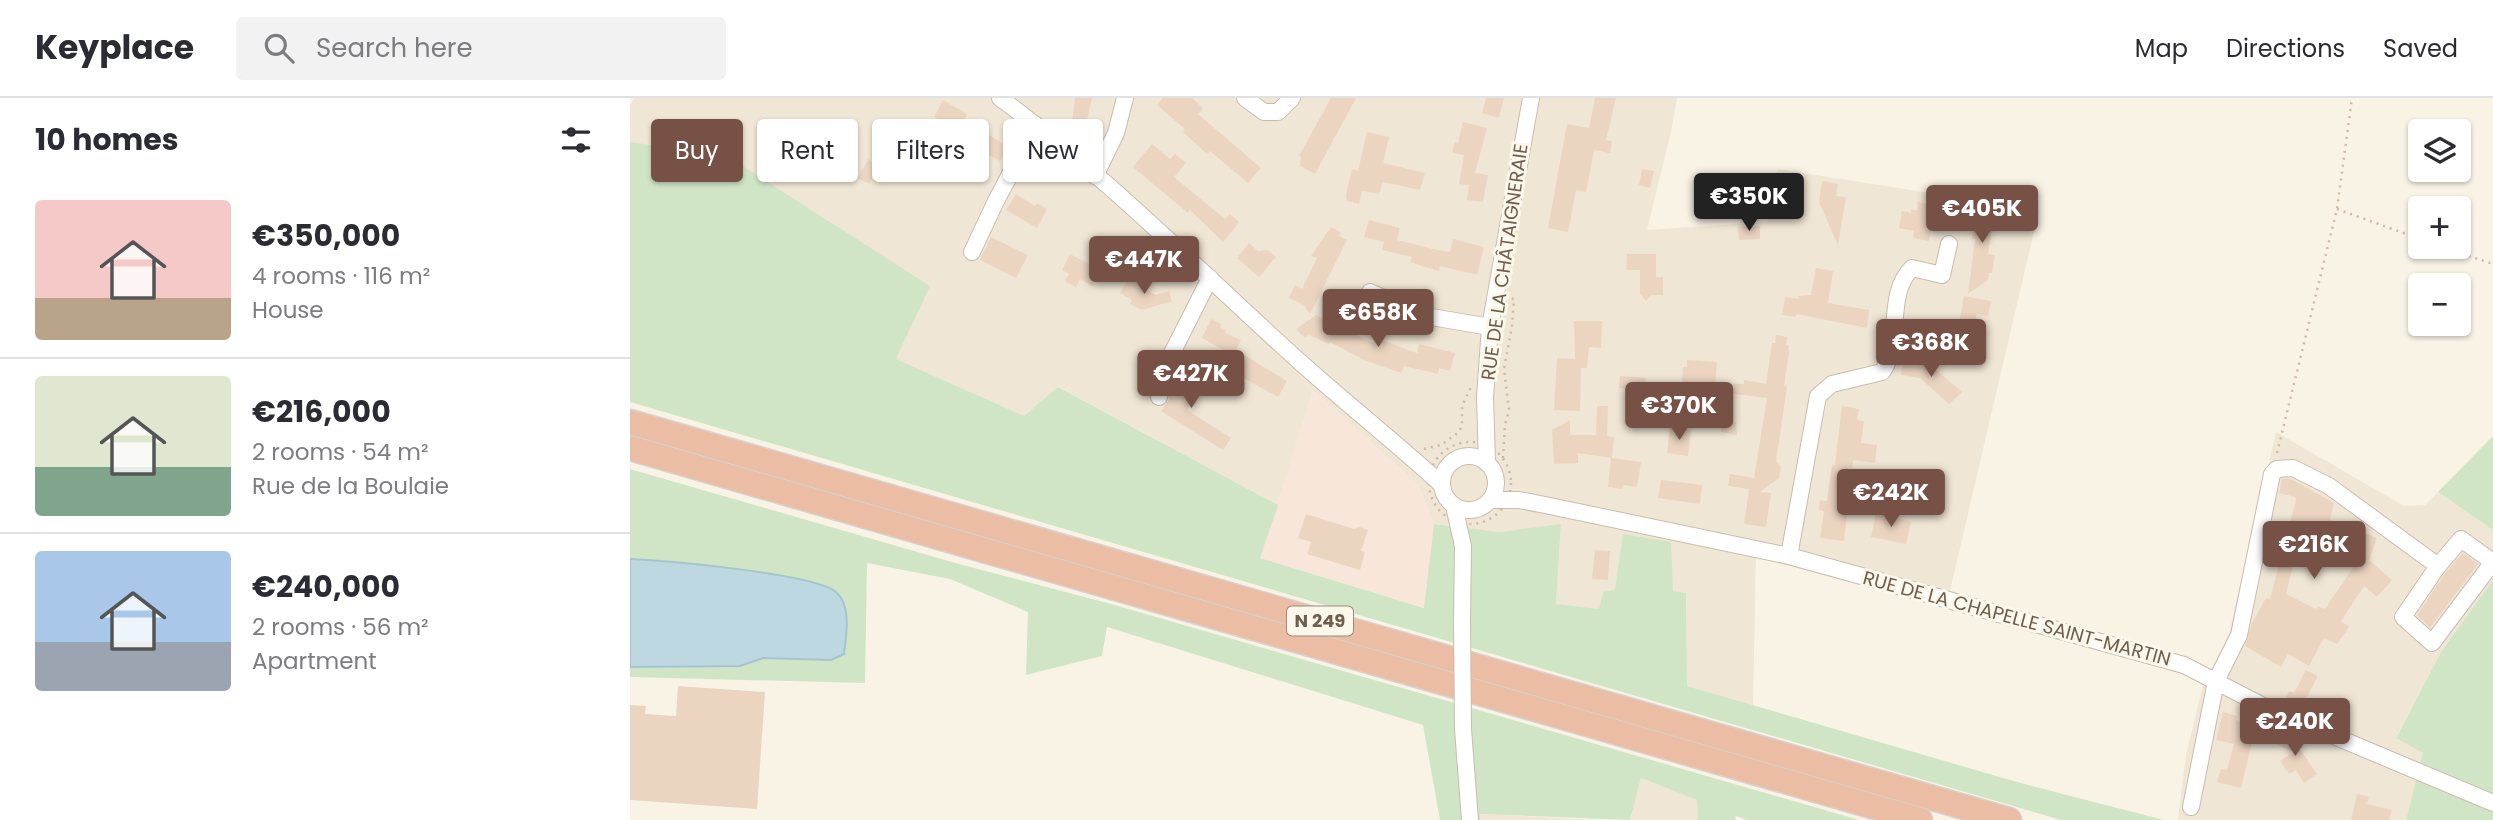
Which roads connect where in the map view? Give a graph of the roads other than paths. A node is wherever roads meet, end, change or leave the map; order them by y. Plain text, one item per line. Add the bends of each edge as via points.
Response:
1 (1000, 98) edge
2 (1125, 98) edge
3 (1245, 98) edge
4 (1292, 98) edge
5 (1531, 98) edge
6 (1028, 119) edge
7 (1103, 161) edge
8 (1006, 182) edge
9 (1103, 182) edge
10 (1949, 244) dead end
11 (972, 252) dead end
12 (1210, 278) junction
13 (1370, 292) dead end
14 (1490, 327) junction
15 (1159, 397) dead end
16 (630, 422) edge
17 (630, 448) edge
18 (1477, 448) junction
19 (1442, 461) junction
20 (1496, 478) junction
21 (1441, 485) junction
22 (1512, 497) junction
23 (1484, 504) junction
24 (1454, 506) junction
25 (1465, 524) junction
26 (1790, 556) junction
27 (2438, 566) junction
28 (2216, 681) junction
29 (2493, 803) edge
30 (2191, 807) dead end
31 (1470, 820) edge
32 (1920, 820) edge
33 (2009, 820) edge

1 - 6 street
2 - 7 street
3 - 4 street via 1264,112 1278,112
5 - 14 street, RUE DE LA CHÂTAIGNERAIE
8 - 11 street
9 - 12 street
10 - 26 street via 1944,283 1912,268 1901,278 1889,358 1882,372 1833,376 1818,396
12 - 15 street via 1168,361
12 - 19 street via 1407,454
13 - 14 street via 1420,315
14 - 18 street, RUE DE LA CHÂTAIGNERAIE via 1485,427
16 - 33 highway, N 249
17 - 32 highway, N 249
18 - 19 street
18 - 20 street via 1481,458 1495,461
19 - 21 street
19 - 21 street
20 - 22 street
20 - 23 street
21 - 24 street
22 - 23 street, RUE DE LA CHAPELLE SAINT-MARTIN
22 - 26 street, RUE DE LA CHAPELLE SAINT-MARTIN
23 - 24 street via 1470,510
23 - 25 street
24 - 25 street
25 - 31 street, bridge via 1463,729
26 - 28 street, RUE DE LA CHAPELLE SAINT-MARTIN via 2184,664
27 - 27 street via 2403,617 2432,643 2493,562 2461,539
27 - 28 street via 2329,486 2293,468 2277,469 2272,474 2239,635
28 - 29 street, RUE DE LA CHAPELLE SAINT-MARTIN via 2289,717
28 - 30 street

